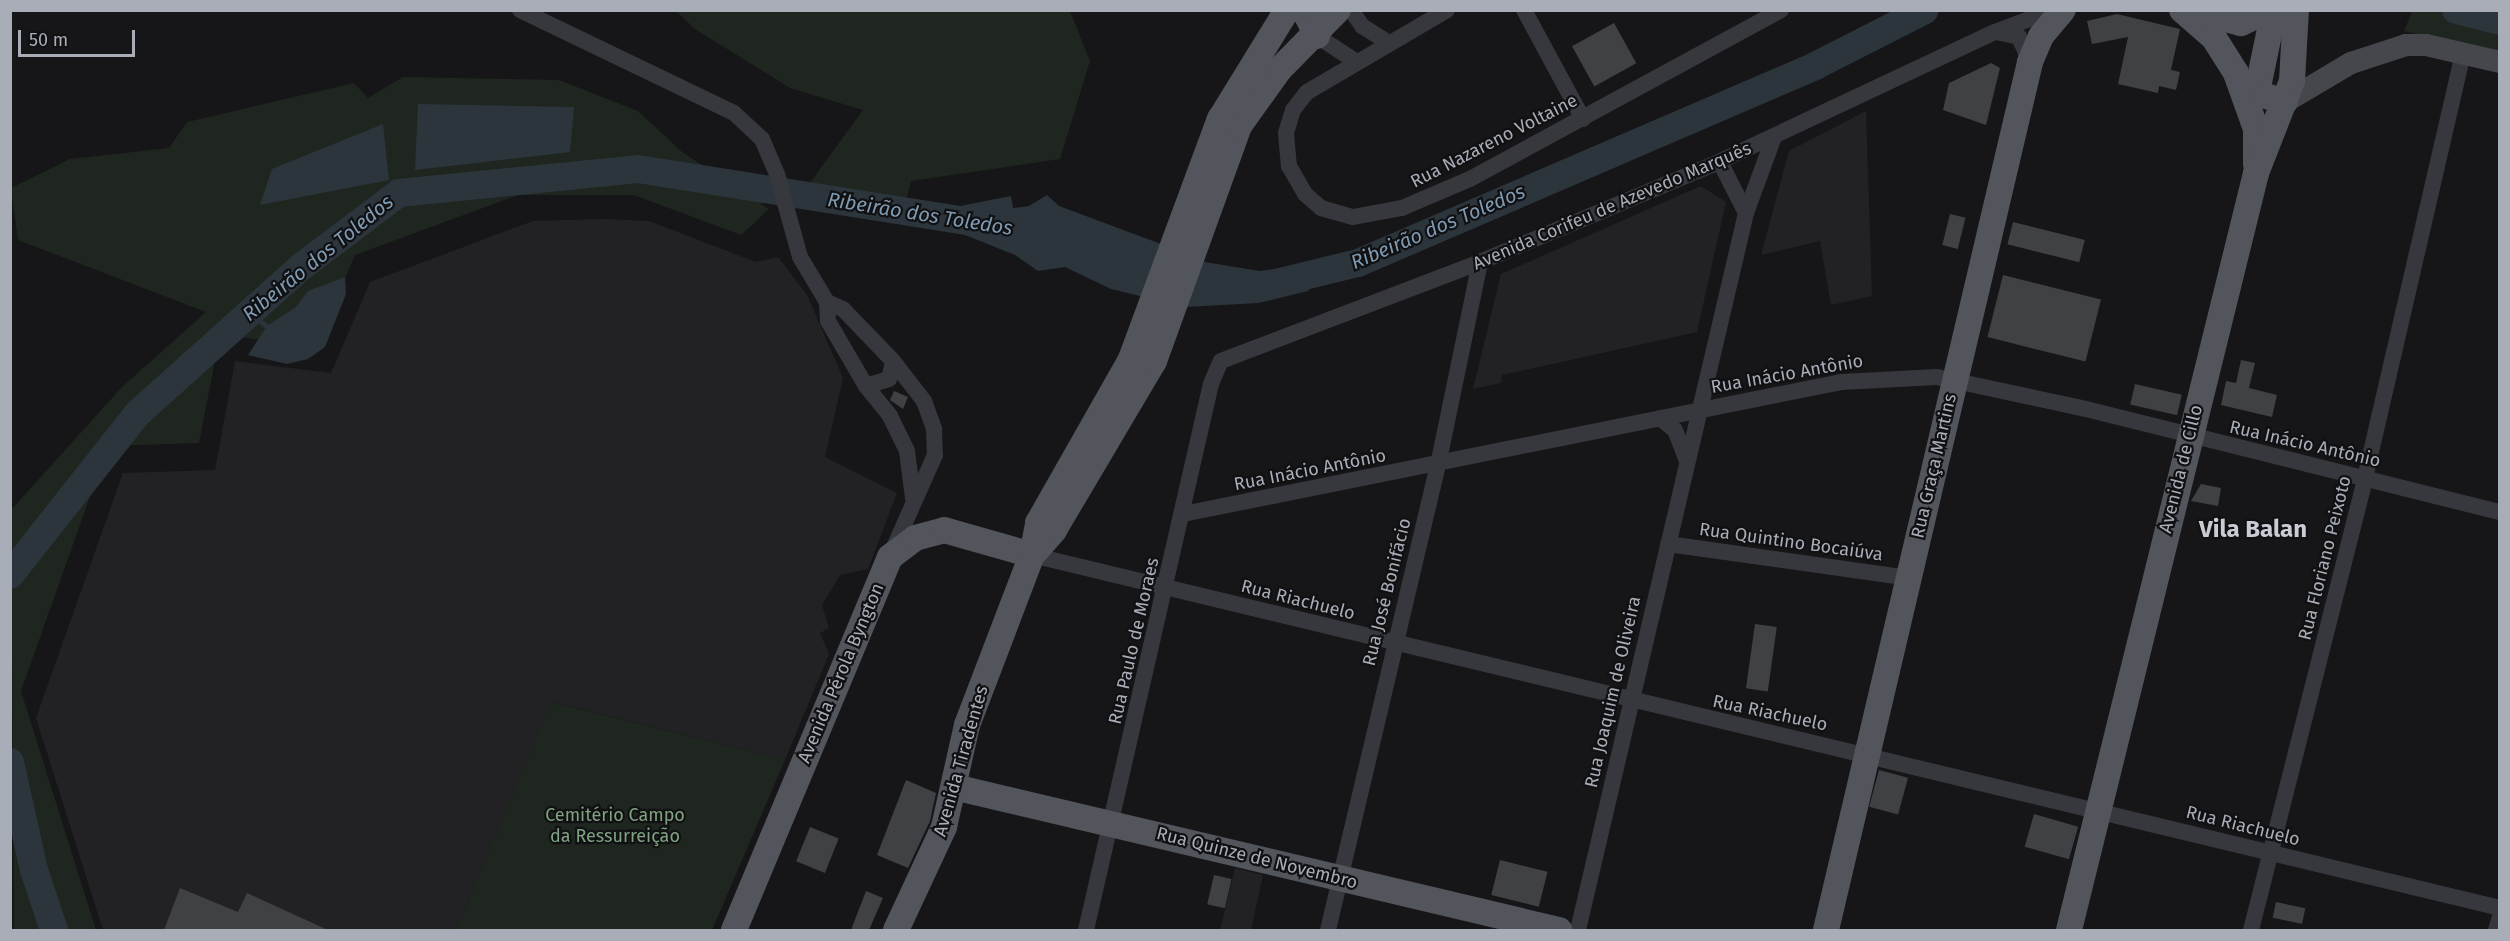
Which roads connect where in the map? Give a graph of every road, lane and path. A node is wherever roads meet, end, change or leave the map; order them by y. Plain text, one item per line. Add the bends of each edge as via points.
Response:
1 (520, 10) edge
2 (1287, 10) edge
3 (1304, 10) edge
4 (1338, 10) edge
5 (1351, 10) edge
6 (1447, 10) edge
7 (1524, 10) edge
8 (1781, 10) edge
9 (2053, 10) edge
10 (2063, 10) edge
11 (2182, 10) edge
12 (2192, 10) edge
13 (2269, 10) edge
14 (2274, 10) edge
15 (2296, 10) edge
16 (1995, 32) junction
17 (1317, 36) junction
18 (1388, 42) junction
19 (2463, 53) junction
20 (1355, 61) junction
21 (2030, 62) junction
22 (2499, 62) edge
23 (2285, 102) junction
24 (1583, 119) junction
25 (1774, 137) junction
26 (1720, 162) junction
27 (2256, 173) junction
28 (1746, 213) junction
29 (1190, 225) junction
30 (1480, 262) junction
31 (827, 302) junction
32 (893, 361) junction
33 (1221, 361) joint
34 (1954, 378) junction
35 (866, 386) junction
36 (1700, 410) junction
37 (1660, 418) junction
38 (2189, 437) junction
39 (1687, 463) junction
40 (1438, 465) junction
41 (2365, 478) junction
42 (913, 498) junction
43 (2499, 512) edge
44 (1183, 514) junction
45 (1668, 544) junction
46 (1032, 555) junction
47 (890, 557) junction
48 (1909, 578) junction
49 (1167, 587) junction
50 (1394, 645) junction
51 (1630, 702) junction
52 (1868, 754) junction
53 (954, 787) junction
54 (2099, 811) junction
55 (1111, 823) junction
56 (2270, 852) junction
57 (1339, 878) junction
58 (2499, 908) edge
59 (2499, 917) edge
60 (734, 930) edge
61 (896, 930) edge
62 (1086, 930) edge
63 (1328, 930) edge
64 (1559, 930) edge
65 (1578, 930) edge
66 (1826, 930) edge
67 (2069, 930) edge
68 (2251, 930) edge
69 (2496, 930) edge

1 - 31 street via 734,112 762,139 777,174 800,256
2 - 29 main road via 1220,119
3 - 17 main road
4 - 17 main road
5 - 18 street via 1362,26
6 - 18 street, Rua Nazareno Voltaine
7 - 24 street
8 - 24 street, Rua Nazareno Voltaine
9 - 16 street, Avenida Corifeu de Azevedo Marquês
10 - 21 main road, Rua Graça Martins via 2041,36
11 - 27 main road via 2214,38 2236,73 2256,129
12 - 13 main road via 2241,23
14 - 23 main road via 2258,87 2263,95
15 - 23 main road, Avenida de Cillo via 2294,69
16 - 21 street via 2019,37
16 - 25 street, Avenida Corifeu de Azevedo Marquês
17 - 20 street
17 - 29 main road via 1279,70 1239,126
18 - 20 street, Rua Nazareno Voltaine
19 - 22 main road
19 - 23 main road via 2426,45 2389,49 2351,63
19 - 41 street, Rua Floriano Peixoto
20 - 24 street, Rua Nazareno Voltaine via 1308,92 1293,110 1286,133 1286,155 1299,185 1312,202 1342,216 1402,208 1470,179
21 - 34 main road, Rua Graça Martins
23 - 27 main road, Avenida de Cillo
25 - 26 street, Avenida Corifeu de Azevedo Marquês
25 - 28 street, Rua Joaquim de Oliveira
26 - 28 street
26 - 30 street, Avenida Corifeu de Azevedo Marquês
27 - 38 main road, Avenida de Cillo
28 - 36 street, Rua Joaquim de Oliveira
29 - 46 main road, Avenida Tiradentes via 1136,395 1054,530
30 - 33 street, Avenida Corifeu de Azevedo Marquês
30 - 40 street, Rua José Bonifácio
31 - 32 street via 843,309
31 - 35 street via 828,321
32 - 35 street via 892,374 884,384
32 - 42 street via 924,401 934,429 935,455 923,487
33 - 44 street, Rua Paulo de Moraes via 1211,384
34 - 36 street, Rua Inácio Antônio via 1841,382
34 - 38 street, Rua Inácio Antônio
34 - 48 main road, Rua Graça Martins
35 - 42 street via 903,442 912,470 908,485
36 - 37 street, Rua Inácio Antônio
36 - 39 street, Rua Joaquim de Oliveira
37 - 39 street via 1675,430
37 - 40 street, Rua Inácio Antônio
38 - 41 street, Rua Inácio Antônio
38 - 54 main road, Avenida de Cillo
39 - 45 street, Rua Joaquim de Oliveira
40 - 44 street, Rua Inácio Antônio
40 - 50 street, Rua José Bonifácio
41 - 43 street, Rua Inácio Antônio
41 - 56 street, Rua Floriano Peixoto
42 - 47 street
44 - 49 street, Rua Paulo de Moraes
45 - 48 street, Rua Quintino Bocaiúva
45 - 51 street, Rua Joaquim de Oliveira
46 - 47 main road via 944,530 915,538
46 - 49 street, Rua Riachuelo
46 - 53 main road, Avenida Tiradentes via 967,725
47 - 60 main road, Avenida Pérola Byngton
48 - 52 main road, Rua Graça Martins
49 - 50 street, Rua Riachuelo
49 - 55 street, Rua Paulo de Moraes
50 - 51 street, Rua Riachuelo
50 - 57 street, Rua José Bonifácio
51 - 52 street, Rua Riachuelo
51 - 65 street, Rua Joaquim de Oliveira
52 - 54 street, Rua Riachuelo
52 - 66 main road, Rua Graça Martins
53 - 55 main road, Rua Quinze de Novembro
53 - 61 main road, Avenida Tiradentes via 944,827
54 - 56 street, Rua Riachuelo
54 - 67 main road, Avenida de Cillo
55 - 57 main road, Rua Quinze de Novembro
55 - 62 street, Rua Paulo de Moraes
56 - 58 street, Rua Riachuelo
56 - 68 street, Rua Floriano Peixoto
57 - 63 street, Rua José Bonifácio
57 - 64 main road, Rua Quinze de Novembro
59 - 69 street

